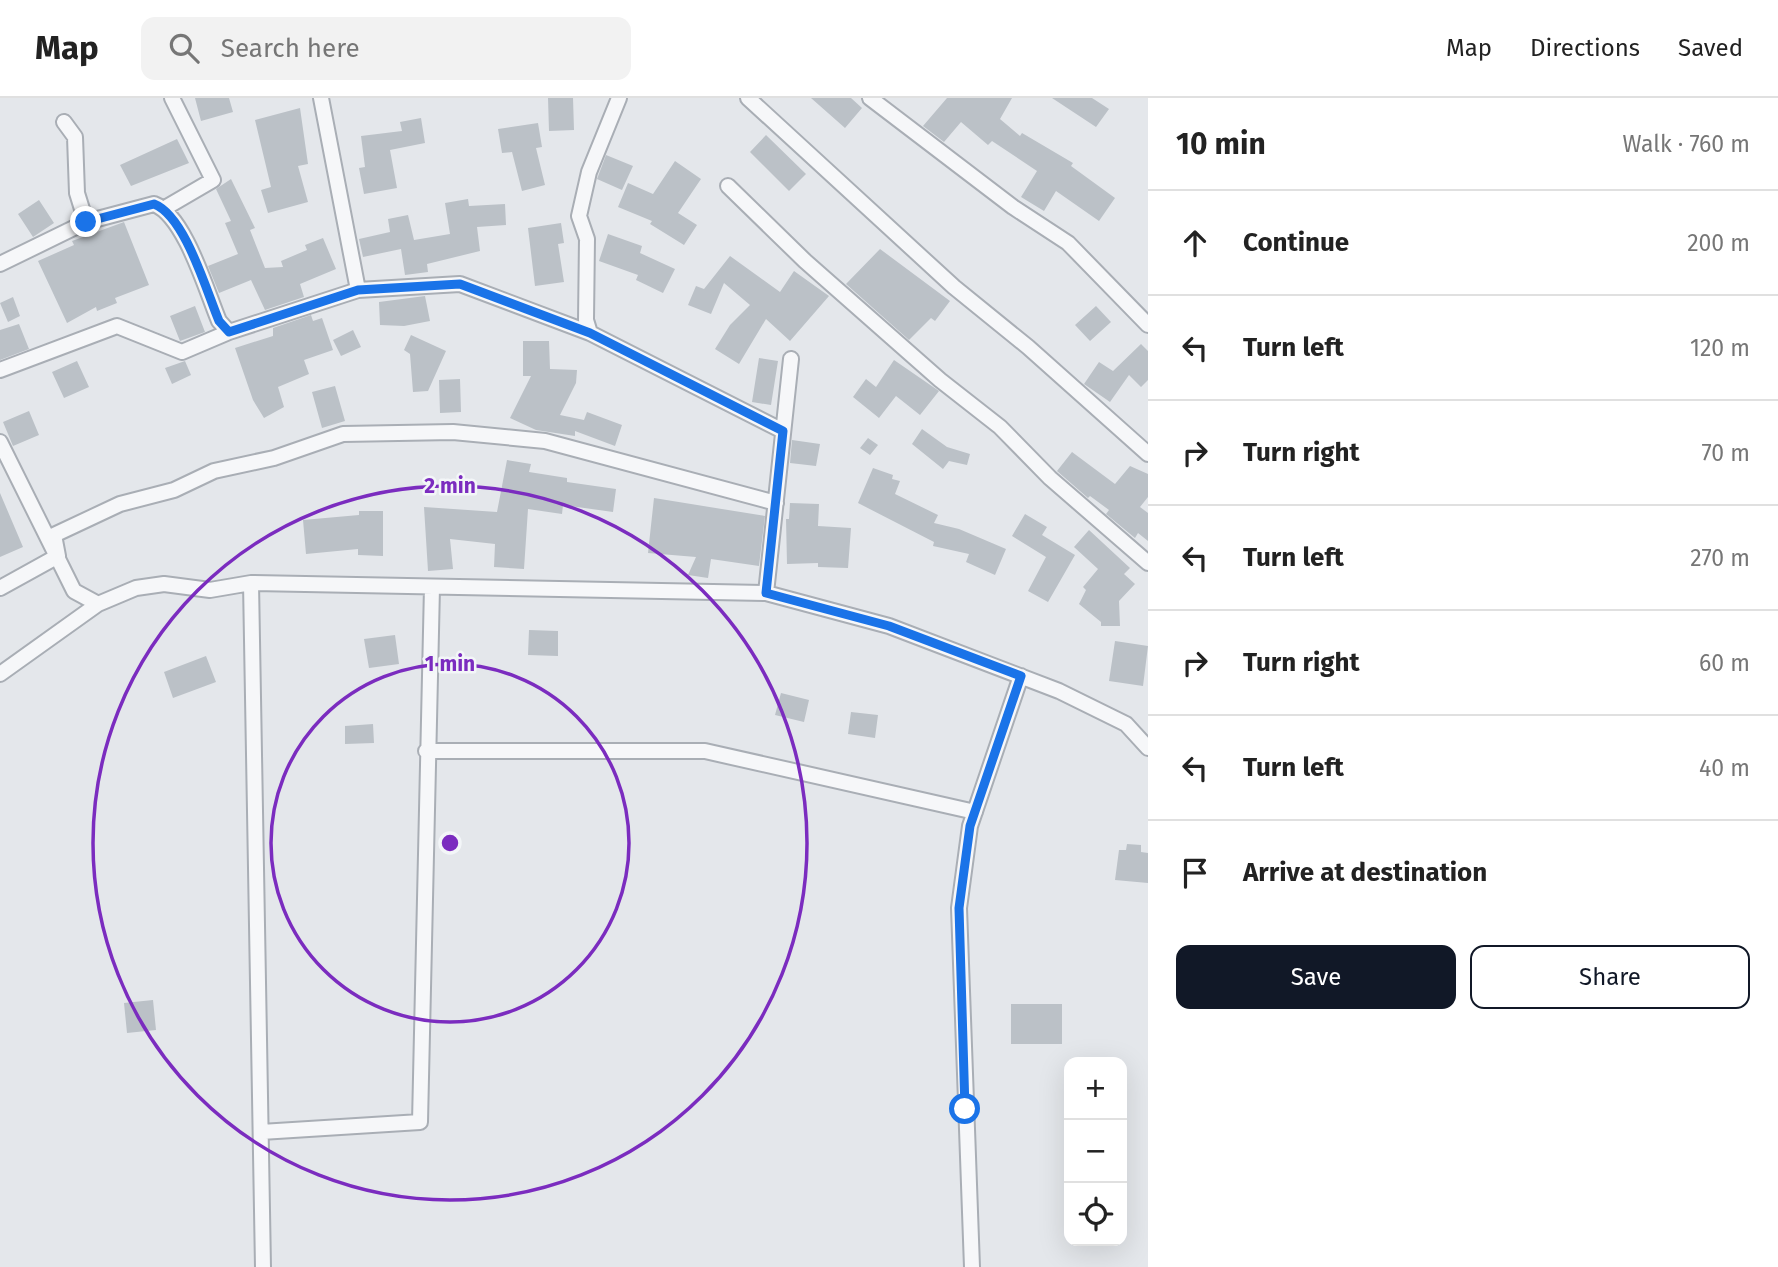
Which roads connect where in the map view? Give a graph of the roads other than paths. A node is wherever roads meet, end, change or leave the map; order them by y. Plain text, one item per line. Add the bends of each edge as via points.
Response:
1 (172, 98) edge
2 (321, 98) edge
3 (619, 98) edge
4 (748, 98) edge
5 (870, 98) edge
6 (65, 122) dead end
7 (728, 186) dead end
8 (165, 208) junction
9 (86, 222) junction
10 (0, 264) edge
11 (358, 290) junction
12 (1148, 325) edge
13 (229, 332) junction
14 (590, 333) junction
15 (791, 359) dead end
16 (0, 370) edge
17 (783, 431) junction
18 (0, 442) edge
19 (1148, 454) edge
20 (776, 503) junction
21 (58, 556) junction
22 (1148, 563) edge
23 (251, 583) junction
24 (432, 587) junction
25 (0, 588) edge
26 (766, 593) junction
27 (98, 604) junction
28 (0, 674) edge
29 (1021, 676) junction
30 (1148, 748) edge
31 (426, 751) junction
32 (975, 812) junction
33 (261, 1132) junction
34 (263, 1267) edge
35 (972, 1267) edge

1 - 8 street via 213,180
2 - 11 street
3 - 14 street via 589,172 579,216 587,239 586,320
4 - 19 street via 954,287
5 - 12 street via 1068,243
6 - 9 street via 75,137 77,193
7 - 22 street via 805,261 1000,427 1050,478
8 - 9 street via 154,204
8 - 13 street via 177,224 219,321
9 - 10 street
11 - 13 street
11 - 14 street via 460,284
13 - 16 street via 182,352 117,326
14 - 17 street
15 - 17 street
17 - 20 street
18 - 21 street
20 - 21 street via 545,441 453,432 343,434 120,504 54,536
20 - 26 street
21 - 25 street
21 - 27 street via 74,591
23 - 24 street
23 - 27 street via 210,590 152,585
23 - 33 street
24 - 26 street
24 - 31 street
26 - 29 street via 889,626
27 - 28 street
29 - 30 street via 1126,724
29 - 32 street
31 - 32 street via 705,751
31 - 33 street via 420,1122
32 - 35 street via 959,908
33 - 34 street

